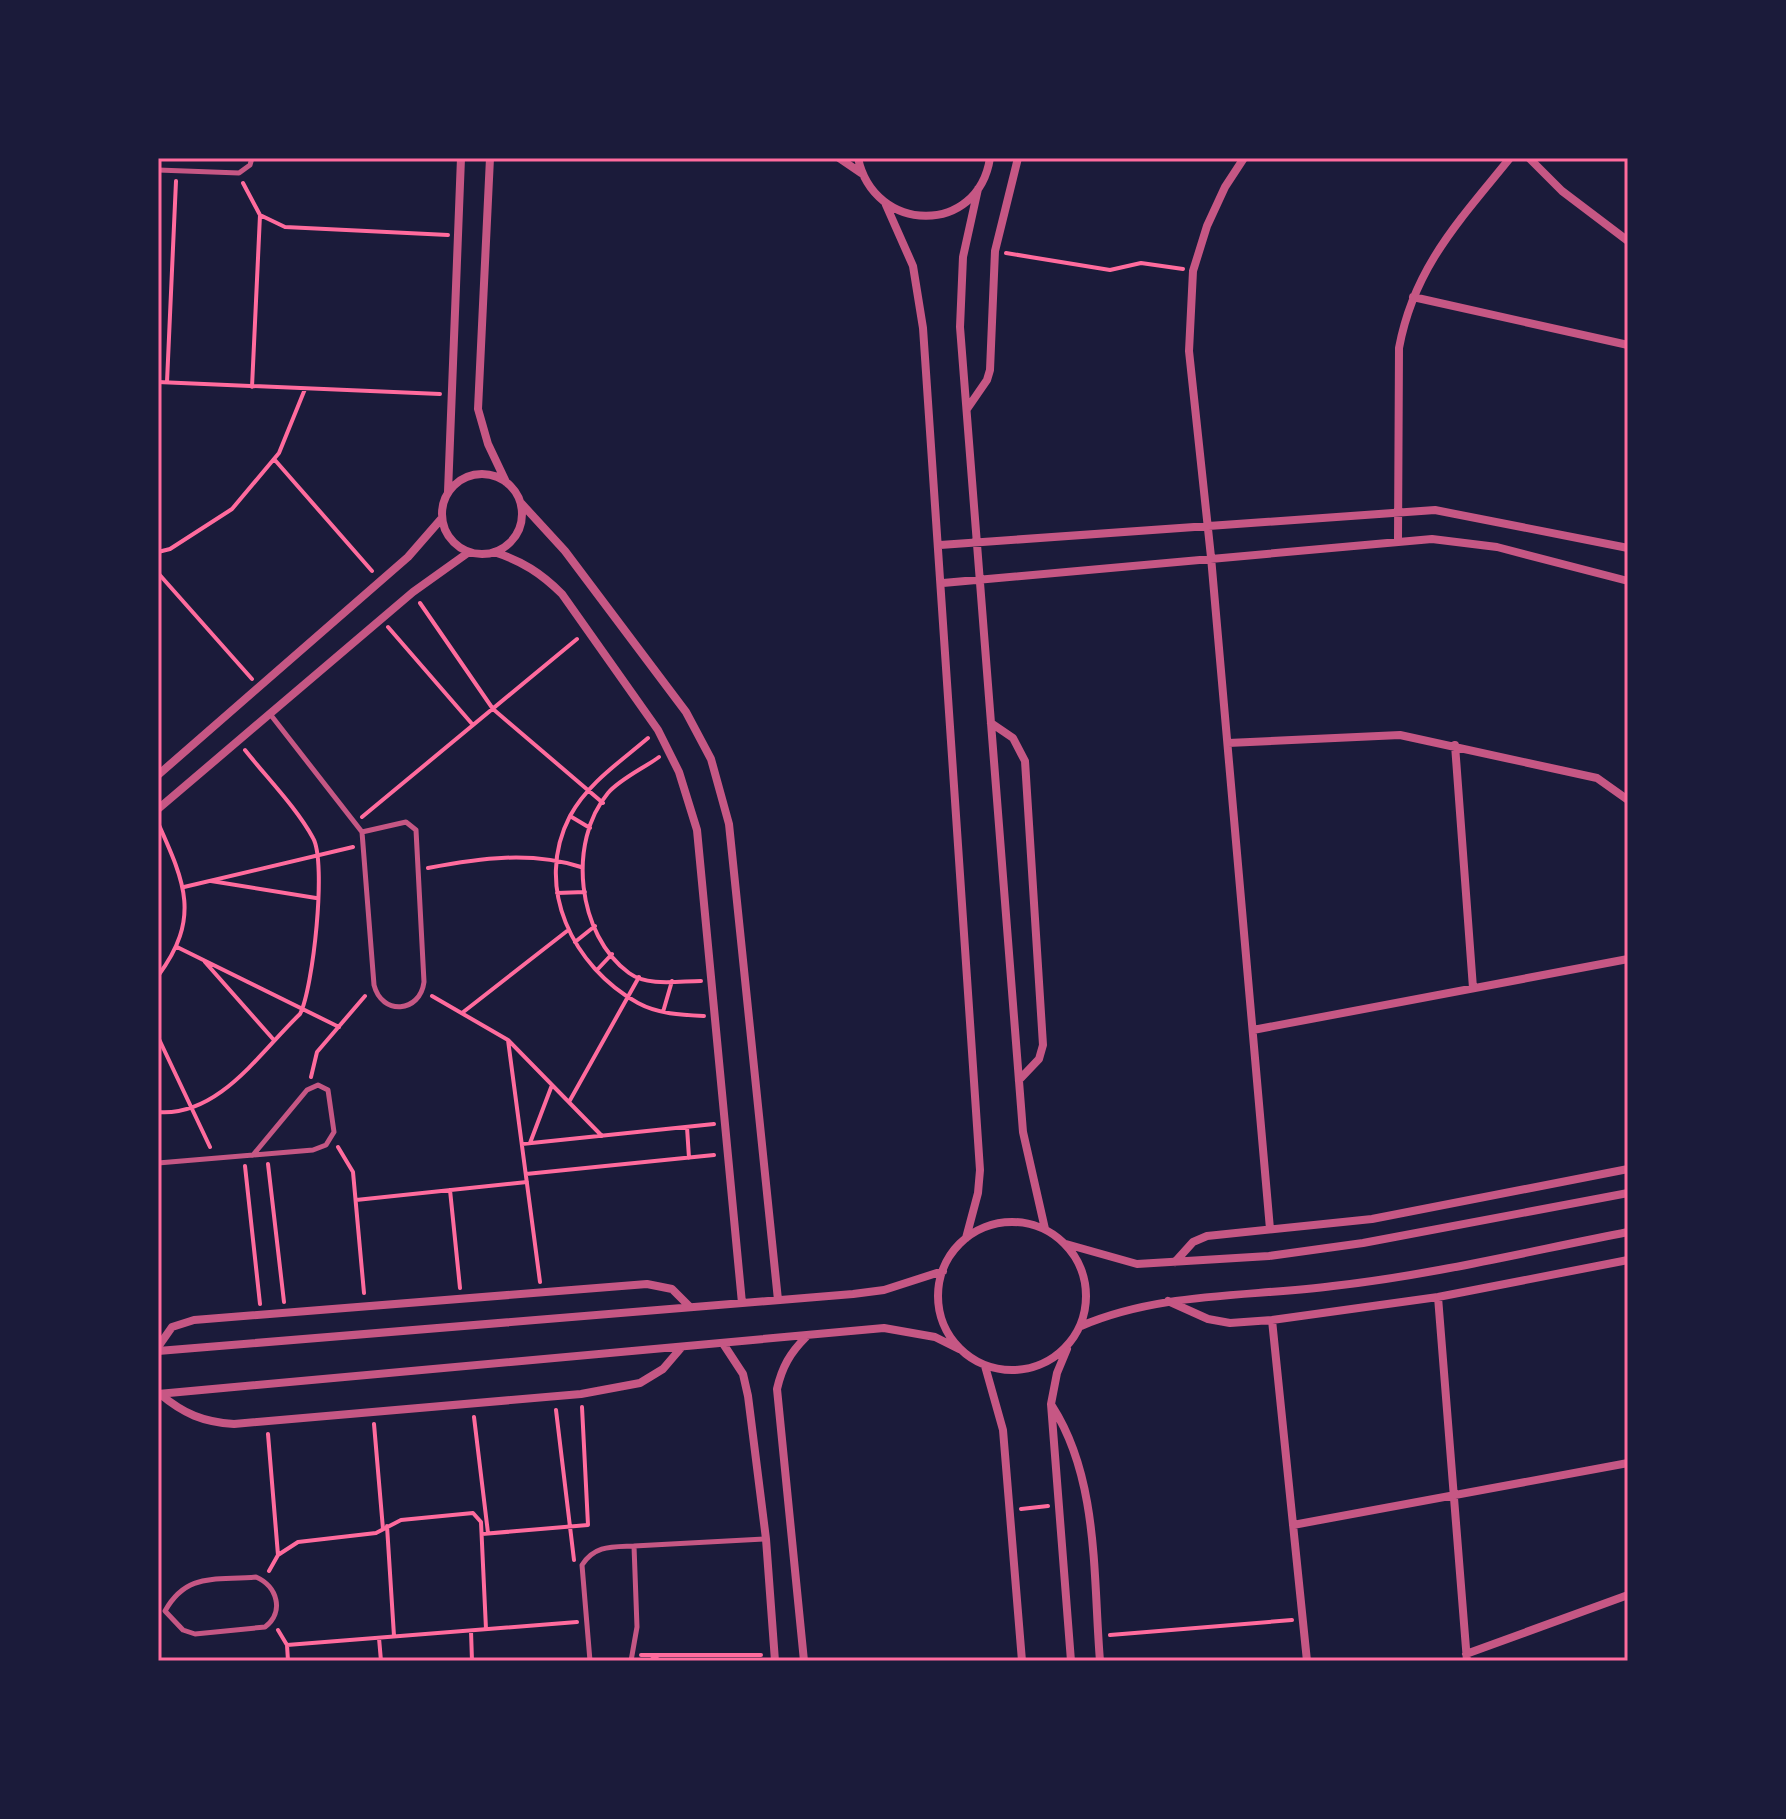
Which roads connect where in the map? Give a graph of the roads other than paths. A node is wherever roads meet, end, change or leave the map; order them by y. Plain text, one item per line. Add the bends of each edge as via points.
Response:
1 (252, 158) edge
2 (461, 158) edge
3 (490, 158) edge
4 (839, 158) edge
5 (858, 158) edge
6 (990, 158) edge
7 (1018, 158) edge
8 (1244, 158) edge
9 (1510, 158) edge
10 (1529, 158) edge
11 (158, 170) edge
12 (861, 173) junction
13 (978, 189) junction
14 (886, 205) junction
15 (1628, 241) edge
16 (1413, 297) junction
17 (1628, 345) edge
18 (966, 410) junction
19 (506, 482) junction
20 (448, 492) junction
21 (521, 503) junction
22 (1398, 510) junction
23 (442, 518) junction
24 (1207, 524) junction
25 (1398, 540) junction
26 (977, 543) junction
27 (940, 545) junction
28 (1628, 548) edge
29 (469, 552) junction
30 (494, 552) junction
31 (1211, 557) junction
32 (980, 580) junction
33 (1628, 581) edge
34 (943, 583) junction
35 (270, 714) junction
36 (991, 723) junction
37 (1228, 743) junction
38 (1455, 745) junction
39 (158, 775) edge
40 (1628, 800) edge
41 (158, 809) edge
42 (362, 832) junction
43 (1628, 959) edge
44 (1473, 988) junction
45 (1253, 1030) junction
46 (1019, 1080) junction
47 (253, 1155) junction
48 (158, 1163) edge
49 (1628, 1169) edge
50 (1628, 1193) edge
51 (1045, 1229) junction
52 (1270, 1229) junction
53 (1628, 1232) edge
54 (966, 1238) junction
55 (1066, 1244) junction
56 (1628, 1260) edge
57 (1175, 1262) junction
58 (943, 1271) junction
59 (1438, 1297) junction
60 (778, 1300) junction
61 (1167, 1301) junction
62 (742, 1303) junction
63 (690, 1307) junction
64 (1272, 1320) junction
65 (1081, 1326) junction
66 (806, 1337) junction
67 (1069, 1344) junction
68 (724, 1345) junction
69 (681, 1348) junction
70 (158, 1349) edge
71 (959, 1349) junction
72 (985, 1366) junction
73 (159, 1394) edge
74 (1051, 1404) junction
75 (1628, 1463) edge
76 (1454, 1495) junction
77 (1293, 1525) junction
78 (766, 1539) junction
79 (634, 1546) junction
80 (1628, 1595) edge
81 (161, 1612) edge
82 (1466, 1657) edge
83 (632, 1658) edge
84 (775, 1658) edge
85 (590, 1661) edge
86 (804, 1661) edge
87 (1022, 1661) edge
88 (1071, 1661) edge
89 (1100, 1661) edge
90 (1307, 1661) edge

1 - 11 lane via 239,173
2 - 20 street
3 - 19 street via 478,409
4 - 12 street
5 - 12 street
6 - 13 street
7 - 18 street via 995,251 990,370
8 - 24 street via 1207,226 1193,271 1189,351
9 - 16 street via 1435,251
10 - 15 street via 1562,191
12 - 14 street
13 - 14 street via 966,202 935,216
13 - 18 street via 960,291
14 - 27 street via 905,243 919,300
16 - 17 street
16 - 22 street via 1399,348
18 - 26 street
19 - 20 street via 495,476 469,476
19 - 21 street
20 - 23 street
21 - 30 street via 520,528
21 - 60 street via 565,551 686,712 720,785 731,840
22 - 24 street
22 - 25 street
22 - 28 street via 1471,514
23 - 29 street via 451,539
23 - 39 street via 408,557
24 - 26 street
24 - 31 street
25 - 31 street
25 - 33 street via 1466,541
26 - 27 street
26 - 32 street
27 - 34 street
29 - 30 street
29 - 35 street via 413,592
30 - 62 street via 542,575 588,630 669,750 697,830
31 - 32 street
31 - 37 street
32 - 34 street
32 - 36 street
34 - 54 street via 980,1170
35 - 41 street
35 - 42 lane
36 - 46 street
36 - 46 street via 1013,738 1025,761 1043,1045 1039,1059
37 - 38 street via 1400,735
37 - 45 street
38 - 40 street via 1597,778
38 - 44 street
42 - 42 lane via 401,822 416,830 423,990 413,1004 396,1008 381,1000 374,985
43 - 44 street
44 - 45 street
45 - 52 street
46 - 51 street via 1028,1165
47 - 47 lane via 312,1086 323,1086 330,1095 331,1139 320,1148
47 - 48 lane
49 - 52 street via 1372,1219
50 - 57 street via 1363,1243
51 - 54 street via 1007,1222
51 - 55 street
52 - 57 street via 1207,1236 1193,1242
53 - 61 street via 1385,1279
54 - 58 street
55 - 57 street via 1137,1264
55 - 65 street via 1080,1266 1087,1292
56 - 59 street
58 - 60 street via 884,1290
58 - 71 street via 938,1304
59 - 64 street
59 - 76 street
60 - 62 street
61 - 64 street via 1230,1323
61 - 65 street
62 - 63 street
63 - 70 street
63 - 70 street via 662,1285 285,1312 194,1320 172,1327
64 - 77 street
65 - 67 street
66 - 68 street
66 - 71 street via 884,1328 935,1337
66 - 86 street via 786,1361 777,1389
67 - 72 street via 1031,1368
67 - 74 street
68 - 69 street
68 - 78 street via 743,1374 748,1396
69 - 73 street
69 - 73 street via 663,1369 640,1383 581,1394 207,1422 181,1412
71 - 72 street
72 - 87 street via 999,1408
74 - 88 street
74 - 89 street via 1068,1430 1082,1474
75 - 76 street
76 - 77 street
76 - 82 street
77 - 90 street
78 - 79 lane
78 - 84 street
79 - 83 lane via 637,1627
79 - 85 lane via 602,1548 582,1565
80 - 82 street
81 - 81 lane via 189,1583 256,1577 276,1599 277,1612 259,1629 195,1634

